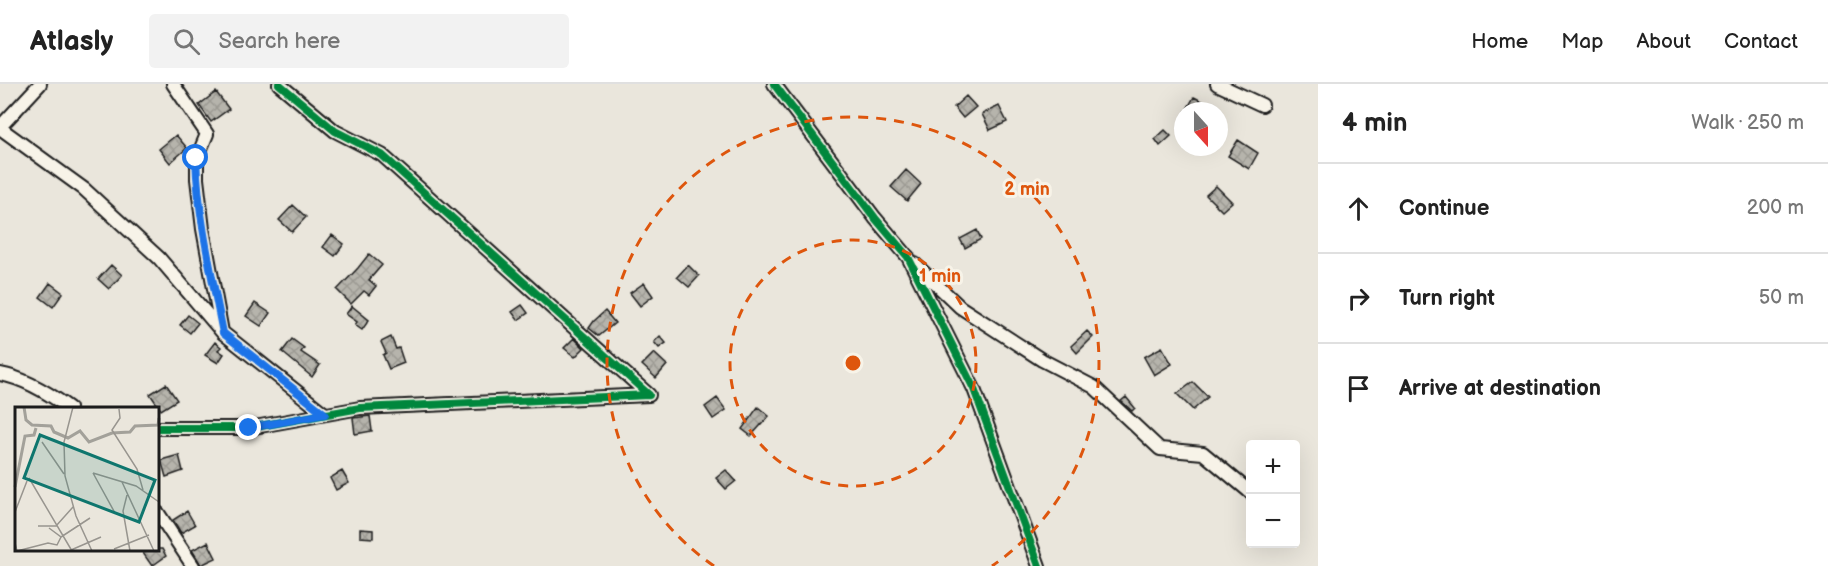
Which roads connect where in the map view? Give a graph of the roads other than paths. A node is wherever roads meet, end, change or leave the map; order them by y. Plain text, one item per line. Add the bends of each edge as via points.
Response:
1 (40, 84) edge
2 (176, 84) edge
3 (279, 84) edge
4 (774, 84) edge
5 (1217, 84) edge
6 (1262, 105) dead end
7 (0, 128) edge
8 (908, 257) junction
9 (223, 333) junction
10 (0, 374) edge
11 (68, 407) edge
12 (325, 414) junction
13 (159, 428) edge
14 (1246, 488) edge
15 (159, 515) edge
16 (193, 566) edge
17 (1039, 566) edge

1 - 7 street
2 - 9 street via 207,134 196,158 197,179
3 - 12 street via 335,131 382,155 649,395 360,408
4 - 8 street
5 - 6 street
7 - 9 street via 84,189 159,258
8 - 14 street via 960,307 1042,360 1094,387 1160,449 1203,453
8 - 17 street via 974,389
9 - 12 street
10 - 11 street via 55,397
12 - 13 street via 249,428
15 - 16 street

